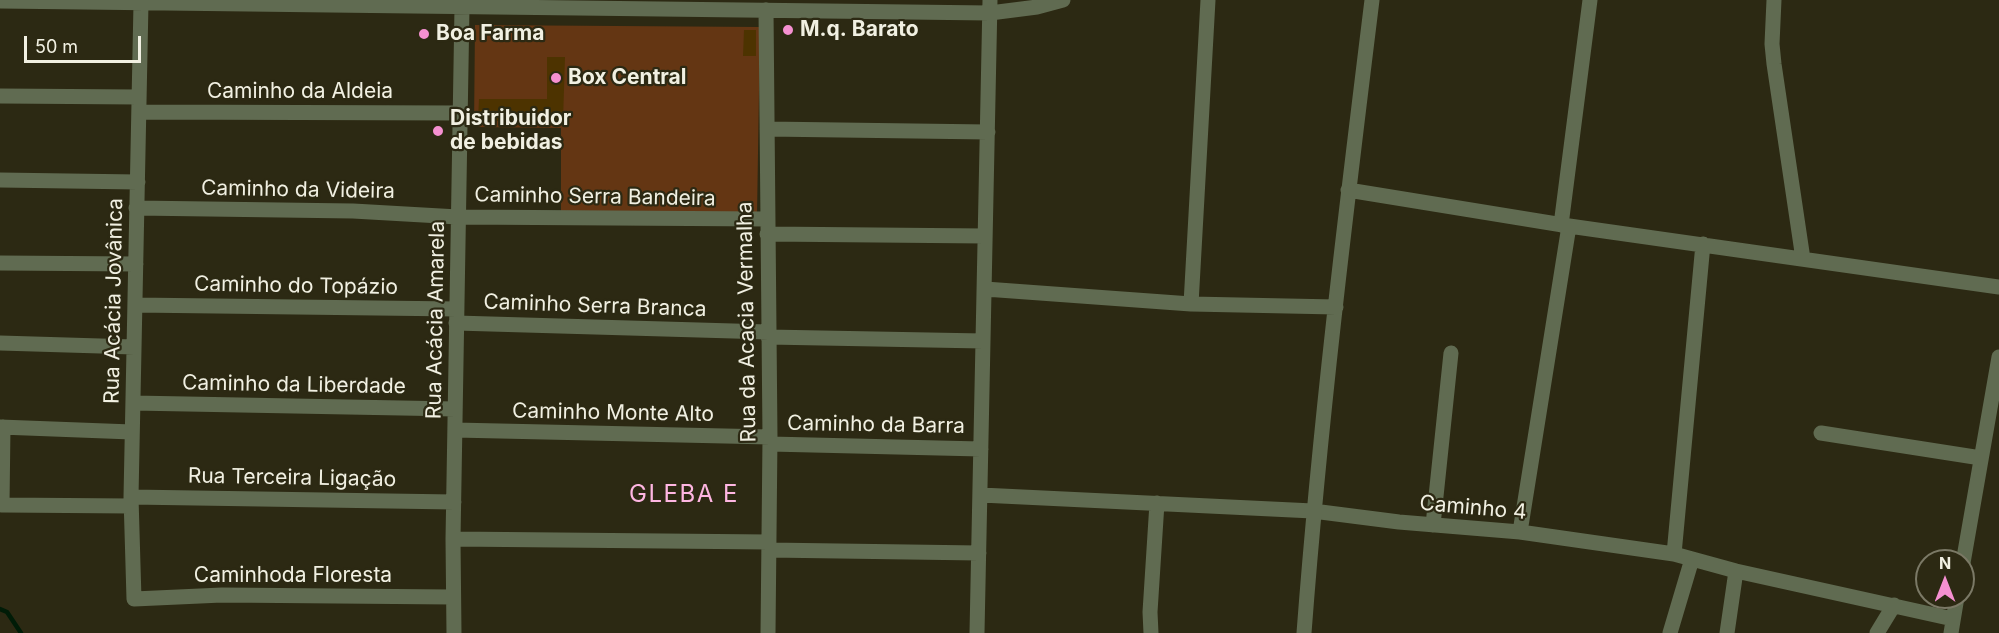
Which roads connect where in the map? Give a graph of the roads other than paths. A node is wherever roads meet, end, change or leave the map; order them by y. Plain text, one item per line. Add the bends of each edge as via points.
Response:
1 (1063, 0) edge
2 (1208, 0) edge
3 (1372, 0) edge
4 (1590, 0) edge
5 (1774, 0) edge
6 (0, 1) edge
7 (82, 1) edge
8 (177, 2) edge
9 (280, 2) edge
10 (141, 3) junction
11 (380, 3) edge
12 (572, 4) edge
13 (471, 5) edge
14 (679, 5) edge
15 (990, 6) edge
16 (766, 10) junction
17 (0, 96) edge
18 (139, 105) junction
19 (460, 113) junction
20 (767, 129) junction
21 (988, 132) junction
22 (0, 180) edge
23 (138, 182) junction
24 (1348, 190) junction
25 (136, 208) junction
26 (458, 217) junction
27 (1565, 226) junction
28 (767, 227) junction
29 (985, 236) junction
30 (1702, 244) junction
31 (1803, 259) junction
32 (0, 263) edge
33 (136, 264) junction
34 (1999, 287) edge
35 (985, 289) junction
36 (1191, 304) junction
37 (135, 305) junction
38 (1336, 307) junction
39 (456, 316) junction
40 (768, 334) junction
41 (983, 341) junction
42 (0, 343) edge
43 (134, 347) junction
44 (1451, 353) dead end
45 (1999, 357) edge
46 (1997, 377) edge
47 (132, 403) junction
48 (455, 409) junction
49 (2, 428) edge
50 (455, 430) junction
51 (132, 432) junction
52 (1821, 433) dead end
53 (770, 441) junction
54 (981, 448) junction
55 (1981, 458) junction
56 (981, 495) junction
57 (131, 501) junction
58 (454, 502) junction
59 (1157, 503) junction
60 (1, 507) edge
61 (1313, 511) junction
62 (1433, 525) junction
63 (1520, 532) junction
64 (453, 539) junction
65 (769, 546) junction
66 (1965, 549) edge
67 (979, 553) junction
68 (1674, 554) junction
69 (1692, 559) junction
70 (1736, 571) junction
71 (452, 597) junction
72 (134, 599) joint
73 (1894, 605) junction
74 (1955, 609) edge
75 (1952, 626) edge
76 (453, 633) edge
77 (768, 633) edge
78 (977, 633) edge
79 (1151, 633) edge
80 (1304, 633) edge
81 (1670, 633) edge
82 (1727, 633) edge
83 (1877, 633) edge

1 - 15 street via 1037,8
2 - 36 street
3 - 24 street
4 - 27 street
5 - 31 street via 1774,64
6 - 7 street
7 - 10 street
8 - 9 street
8 - 10 street
9 - 11 street
10 - 18 street, Rua Acácia Jovânica
11 - 13 street
12 - 13 street
12 - 14 street
13 - 19 street, Rua Acácia Amarela
14 - 16 street
15 - 16 street
15 - 21 street
16 - 20 street, Rua da Acacia Vermalha
17 - 18 street, Caminho da Aldeia
18 - 19 street, Caminho da Aldeia
18 - 23 street, Rua Acácia Jovânica
19 - 26 street, Rua Acácia Amarela
20 - 21 street
20 - 28 street, Rua da Acacia Vermalha
21 - 29 street
22 - 23 street
23 - 25 street, Rua Acácia Jovânica
24 - 27 street
24 - 38 street
25 - 26 street, Caminho da Videira via 353,211
25 - 33 street, Rua Acácia Jovânica
26 - 28 street, Caminho Serra Bandeira
26 - 39 street, Rua Acácia Amarela
27 - 30 street
27 - 63 street
28 - 29 street, Caminho Serra Bandeira
28 - 40 street, Rua da Acacia Vermalha
29 - 35 street
30 - 31 street
30 - 68 street
31 - 34 street
32 - 33 street
33 - 37 street, Rua Acácia Jovânica
35 - 36 street
35 - 41 street
36 - 38 street
37 - 39 street, Caminho do Topázio
37 - 43 street, Rua Acácia Jovânica
38 - 61 street
39 - 40 street, Caminho Serra Branca
39 - 48 street, Rua Acácia Amarela
40 - 41 street, Caminho Serra Branca
40 - 53 street, Rua da Acacia Vermalha
41 - 54 street
42 - 43 street
43 - 47 street, Rua Acácia Jovânica
44 - 62 street
45 - 46 street
46 - 55 street
47 - 48 street, Caminho da Liberdade
47 - 51 street, Rua Acácia Jovânica
48 - 50 street, Rua Acácia Amarela
49 - 51 street
49 - 60 street
50 - 53 street, Caminho Monte Alto
50 - 58 street, Rua Acácia Amarela
51 - 57 street, Rua Acácia Jovânica
52 - 55 street
53 - 54 street, Caminho da Barra
53 - 65 street, Rua da Acacia Vermalha
54 - 56 street
55 - 66 street
56 - 59 street, Caminho 4
56 - 67 street
57 - 58 street, Rua Terceira Ligação
57 - 60 street, Rua Terceira Ligação
57 - 72 street, Rua Acácia Jovânica
58 - 64 street, Rua Acácia Amarela
59 - 61 street, Caminho 4
59 - 79 street
61 - 62 street, Caminho 4
61 - 80 street
62 - 63 street, Caminho 4
63 - 68 street, Caminho 4
64 - 65 street
64 - 71 street, Rua Acácia Amarela
65 - 67 street
65 - 77 street, Rua da Acacia Vermalha
67 - 78 street
68 - 69 street, Caminho 4
69 - 70 street, Caminho 4
69 - 81 street
70 - 73 street, Caminho 4
70 - 82 street
71 - 72 street, Caminhoda Floresta via 222,595
71 - 76 street, Rua Acácia Amarela
73 - 75 street, Caminho 4
73 - 83 street
74 - 75 street

